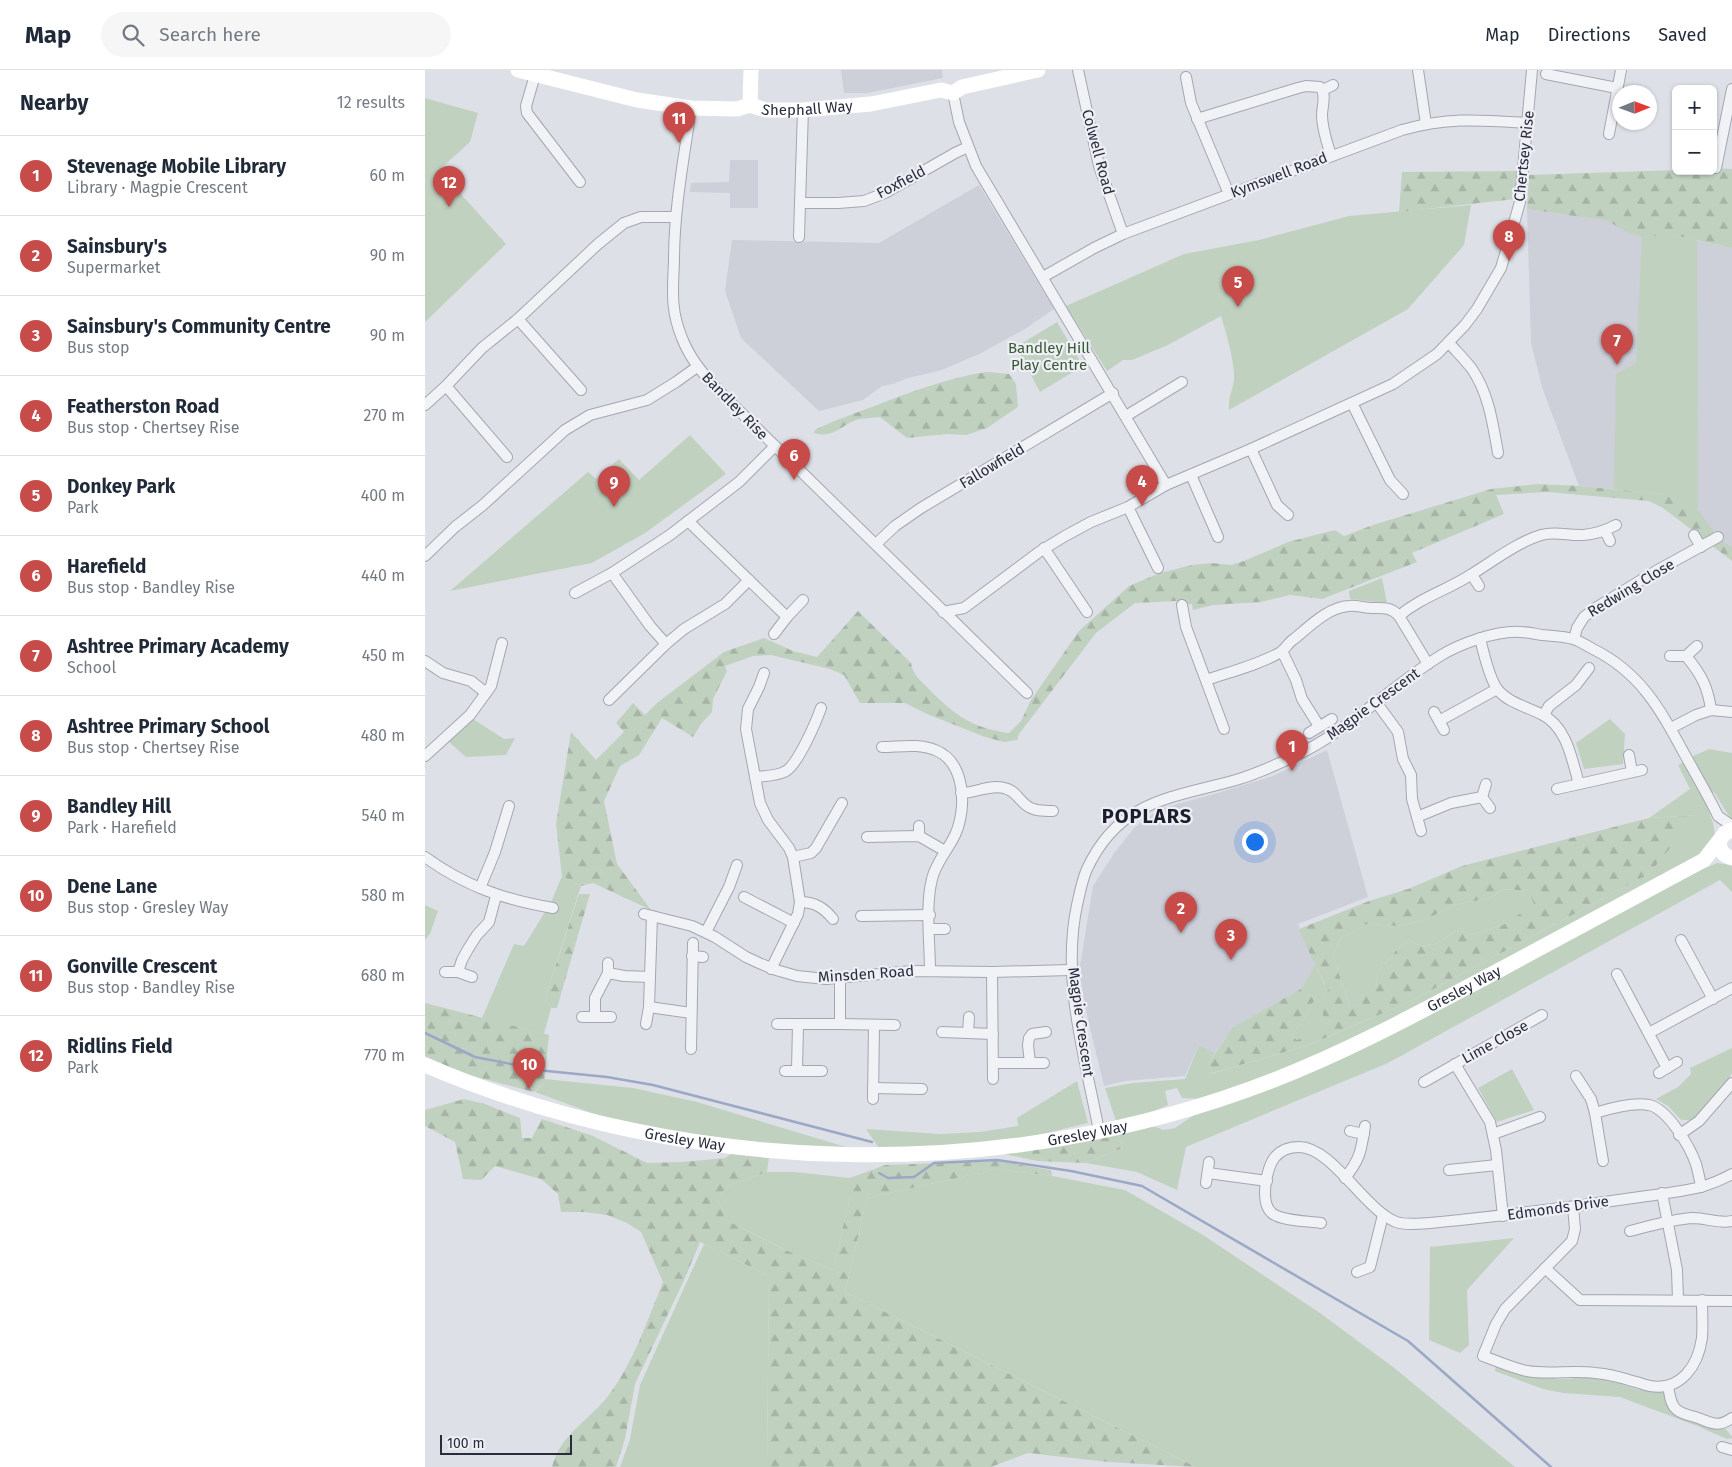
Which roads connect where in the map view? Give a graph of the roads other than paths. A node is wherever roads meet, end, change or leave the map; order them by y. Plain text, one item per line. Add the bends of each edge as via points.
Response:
1 (518, 70) edge
2 (751, 70) edge
3 (1037, 70) edge
4 (1078, 70) edge
5 (1417, 70) edge
6 (1532, 70) edge
7 (1621, 70) edge
8 (1007, 73) edge
9 (1546, 74) dead end
10 (535, 75) junction
11 (1185, 77) dead end
12 (1333, 85) dead end
13 (1618, 85) edge
14 (1612, 87) edge
15 (1323, 90) junction
16 (1732, 90) edge
17 (953, 93) junction
18 (750, 105) junction
19 (691, 108) junction
20 (803, 110) junction
21 (1612, 117) edge
22 (1197, 119) junction
23 (1528, 123) junction
24 (1426, 124) junction
25 (1609, 134) dead end
26 (968, 148) junction
27 (1331, 156) junction
28 (1717, 163) edge
29 (580, 182) dead end
30 (1229, 194) junction
31 (800, 203) junction
32 (676, 216) junction
33 (1123, 234) junction
34 (799, 237) dead end
35 (1043, 277) junction
36 (518, 320) junction
37 (1449, 343) junction
38 (697, 367) junction
39 (1182, 382) dead end
40 (447, 386) junction
41 (581, 390) dead end
42 (1113, 393) junction
43 (1352, 403) junction
44 (425, 405) edge
45 (1126, 416) junction
46 (775, 446) junction
47 (1251, 449) junction
48 (1498, 454) dead end
49 (507, 457) dead end
50 (1191, 475) junction
51 (1166, 485) junction
52 (1403, 494) dead end
53 (1128, 507) junction
54 (1288, 515) dead end
55 (688, 521) junction
56 (1615, 526) dead end
57 (1605, 531) junction
58 (1218, 536) dead end
59 (1693, 536) dead end
60 (1718, 537) dead end
61 (1611, 541) dead end
62 (876, 544) junction
63 (1044, 548) junction
64 (1701, 548) junction
65 (425, 556) edge
66 (1158, 568) dead end
67 (612, 573) junction
68 (1472, 574) junction
69 (749, 580) junction
70 (1479, 586) dead end
71 (575, 593) dead end
72 (803, 600) dead end
73 (1183, 605) dead end
74 (964, 608) junction
75 (943, 612) junction
76 (1087, 612) dead end
77 (1399, 616) junction
78 (787, 617) junction
79 (959, 628) junction
80 (774, 634) dead end
81 (1480, 638) junction
82 (1574, 640) junction
83 (502, 643) dead end
84 (665, 644) junction
85 (1697, 646) dead end
86 (1283, 651) junction
87 (1670, 656) dead end
88 (1687, 656) junction
89 (425, 661) edge
90 (1428, 664) junction
91 (1589, 668) dead end
92 (763, 673) dead end
93 (1206, 680) junction
94 (1497, 689) junction
95 (486, 693) junction
96 (1027, 693) dead end
97 (609, 700) dead end
98 (1376, 702) junction
99 (821, 708) dead end
100 (1711, 710) junction
101 (1732, 712) edge
102 (1544, 715) junction
103 (1332, 719) dead end
104 (1439, 721) dead end
105 (1319, 726) junction
106 (1671, 728) junction
107 (1224, 729) dead end
108 (1309, 733) dead end
109 (882, 747) dead end
110 (1629, 755) dead end
111 (425, 756) edge
112 (755, 777) junction
113 (1486, 784) dead end
114 (1579, 784) junction
115 (1557, 789) dead end
116 (961, 793) junction
117 (1482, 797) junction
118 (842, 803) dead end
119 (509, 806) dead end
120 (1490, 808) dead end
121 (1053, 811) dead end
122 (1718, 816) junction
123 (1417, 817) junction
124 (1421, 831) dead end
125 (867, 837) dead end
126 (1728, 844) edge
127 (945, 851) junction
128 (425, 857) edge
129 (793, 857) junction
130 (737, 865) dead end
131 (480, 888) junction
132 (496, 896) junction
133 (744, 897) dead end
134 (801, 902) junction
135 (555, 909) dead end
136 (929, 915) junction
137 (861, 916) dead end
138 (833, 920) dead end
139 (794, 923) junction
140 (945, 929) dead end
141 (929, 930) junction
142 (706, 932) junction
143 (1681, 940) dead end
144 (693, 943) dead end
145 (771, 969) junction
146 (1071, 970) junction
147 (931, 971) junction
148 (445, 972) dead end
149 (458, 972) junction
150 (993, 972) junction
151 (1617, 974) dead end
152 (472, 977) dead end
153 (650, 977) junction
154 (840, 978) junction
155 (1732, 988) edge
156 (1713, 998) junction
157 (649, 1007) junction
158 (691, 1013) junction
159 (582, 1017) dead end
160 (595, 1017) junction
161 (611, 1017) dead end
162 (969, 1017) dead end
163 (646, 1024) dead end
164 (777, 1024) dead end
165 (798, 1024) junction
166 (840, 1024) junction
167 (874, 1025) junction
168 (895, 1025) dead end
169 (1540, 1030) dead end
170 (942, 1032) dead end
171 (1046, 1032) dead end
172 (968, 1033) junction
173 (1649, 1033) junction
174 (993, 1034) junction
175 (691, 1049) dead end
176 (1677, 1062) dead end
177 (993, 1063) junction
178 (1030, 1063) junction
179 (1044, 1063) dead end
180 (1455, 1064) junction
181 (425, 1065) edge
182 (785, 1070) dead end
183 (797, 1070) junction
184 (822, 1071) dead end
185 (1576, 1076) dead end
186 (993, 1079) dead end
187 (1423, 1082) dead end
188 (1732, 1084) edge
189 (873, 1088) junction
190 (922, 1089) dead end
191 (873, 1099) dead end
192 (1595, 1113) junction
193 (1540, 1117) dead end
194 (1099, 1131) junction
195 (1350, 1131) dead end
196 (1493, 1134) junction
197 (1679, 1134) junction
198 (1598, 1155) dead end
199 (1209, 1162) dead end
200 (1497, 1165) junction
201 (1449, 1170) dead end
202 (1732, 1174) edge
203 (1345, 1178) junction
204 (1267, 1181) junction
205 (1701, 1187) junction
206 (1662, 1194) junction
207 (1573, 1207) junction
208 (1383, 1215) junction
209 (1503, 1216) junction
210 (1732, 1221) edge
211 (1667, 1222) junction
212 (1314, 1225) dead end
213 (1630, 1231) dead end
214 (1545, 1268) junction
215 (1357, 1272) dead end
216 (1678, 1300) junction
217 (1702, 1300) junction
218 (1732, 1301) edge
219 (1669, 1387) junction
220 (1732, 1418) edge

1 - 10 street, Shephall Way
2 - 18 street
3 - 8 street, Shephall Way
4 - 33 street, Colwell Road via 1099,166
5 - 24 street
6 - 23 street, Chertsey Rise
7 - 13 street
8 - 17 street, Shephall Way via 962,86
9 - 14 street
10 - 19 street, Shephall Way via 637,100
10 - 29 street via 527,113
11 - 22 street
12 - 15 street
15 - 22 street via 1315,86 1298,88
15 - 27 street via 1323,129
16 - 28 street
17 - 20 street, Shephall Way via 941,90 871,104
17 - 26 street
18 - 19 street, Shephall Way via 737,109
18 - 20 street, Shephall Way via 765,110
19 - 32 street, Bandley Rise
20 - 31 street
21 - 25 street
22 - 30 street
23 - 24 street, Kymswell Road via 1477,120
23 - 37 street, Chertsey Rise via 1519,206 1501,268 1477,309
24 - 27 street, Kymswell Road
26 - 31 street, Foxfield via 869,199 852,203
26 - 35 street
27 - 30 street, Kymswell Road
30 - 33 street, Kymswell Road
31 - 34 street
32 - 36 street via 641,217 624,223
32 - 38 street, Bandley Rise via 672,301 682,340
33 - 35 street, Kymswell Road
35 - 42 street
36 - 40 street via 482,348
36 - 41 street
37 - 43 street, Chertsey Rise via 1407,376
37 - 48 street via 1472,370 1483,390
38 - 46 street, Bandley Rise
38 - 65 street via 647,400 590,415 565,430
39 - 45 street
40 - 44 street
40 - 49 street
42 - 45 street
42 - 62 street, Fallowfield via 921,508
43 - 47 street, Chertsey Rise
43 - 52 street via 1390,480
45 - 51 street
46 - 55 street via 739,482
46 - 62 street, Bandley Rise
47 - 50 street, Chertsey Rise
47 - 54 street via 1277,505
50 - 51 street, Chertsey Rise
50 - 58 street
51 - 53 street, Chertsey Rise
53 - 63 street, Chertsey Rise via 1091,522
53 - 66 street
55 - 67 street
55 - 69 street
56 - 57 street
57 - 61 street
57 - 68 street via 1539,536 1491,560
59 - 64 street
60 - 64 street, Redwing Close
62 - 75 street, Bandley Rise
63 - 74 street, Chertsey Rise
63 - 76 street
64 - 82 street, Redwing Close via 1656,571 1584,617
67 - 71 street
67 - 84 street
68 - 70 street
68 - 77 street
69 - 78 street
69 - 84 street via 725,604
72 - 78 street
73 - 93 street via 1186,627
74 - 75 street, Chertsey Rise
74 - 79 street
75 - 79 street, Bandley Rise
77 - 86 street via 1386,608 1341,607 1304,630
77 - 90 street
78 - 80 street
79 - 96 street, Bandley Rise
81 - 82 street, Magpie Crescent via 1518,632
81 - 90 street, Magpie Crescent
81 - 94 street
82 - 106 street, Magpie Crescent via 1610,658 1634,677
83 - 95 street via 491,686
84 - 97 street
85 - 88 street
86 - 93 street
86 - 105 street via 1302,700
87 - 88 street
88 - 100 street via 1700,673
89 - 95 street via 443,673 471,681
90 - 98 street, Magpie Crescent
91 - 102 street via 1576,686 1549,706
92 - 112 street via 746,719
93 - 107 street
94 - 102 street via 1516,704
94 - 104 street
95 - 111 street via 470,715
98 - 123 street via 1398,732 1403,759 1411,775 1411,799
98 - 146 street, Magpie Crescent via 1326,739 1296,756 1236,780 1161,799 1122,821 1095,855 1082,883 1073,931
99 - 112 street via 792,766 780,773
100 - 101 street
100 - 106 street
102 - 114 street via 1561,732
103 - 105 street
105 - 108 street
106 - 122 street, Magpie Crescent
109 - 116 street via 897,743 936,750 947,757 958,774
110 - 114 street via 1637,771
112 - 129 street via 762,809
113 - 117 street
114 - 115 street
116 - 121 street via 1003,787 1013,791 1028,807
116 - 127 street via 959,824
117 - 120 street
117 - 123 street via 1451,803
118 - 129 street via 816,848 811,853
119 - 131 street
122 - 126 street, Magpie Crescent
122 - 126 street, Magpie Crescent via 1717,824
123 - 124 street
125 - 127 street via 919,831
126 - 194 street, Gresley Way via 1704,860 1350,1048 1233,1095
127 - 136 street via 933,877
128 - 131 street
129 - 134 street
130 - 142 street
131 - 132 street
132 - 135 street
132 - 149 street via 489,922 461,960
133 - 139 street
134 - 138 street via 820,906
134 - 139 street
136 - 137 street
136 - 141 street
139 - 145 street
140 - 141 street
141 - 147 street
142 - 145 street, Minsden Road
142 - 153 street, Minsden Road via 648,915
143 - 156 street via 1690,948
144 - 158 street via 697,957
145 - 154 street, Minsden Road via 797,976
146 - 150 street, Minsden Road
146 - 194 street, Magpie Crescent via 1079,1037
147 - 150 street, Minsden Road
147 - 154 street, Minsden Road via 896,971
148 - 149 street
149 - 152 street
150 - 174 street
151 - 173 street via 1619,986
153 - 157 street
153 - 160 street via 624,976 608,968 595,998
154 - 166 street
155 - 156 street
156 - 173 street
157 - 158 street
157 - 163 street
158 - 175 street
159 - 160 street
160 - 161 street
162 - 172 street
164 - 165 street
165 - 166 street
165 - 183 street
166 - 167 street
167 - 168 street
167 - 189 street
169 - 180 street, Lime Close via 1538,1018
170 - 172 street
171 - 178 street via 1032,1034 1029,1038
172 - 174 street
173 - 176 street via 1663,1070
174 - 177 street
177 - 178 street
177 - 186 street
178 - 179 street
180 - 187 street, Lime Close via 1436,1080
180 - 196 street, Lime Close via 1490,1122
181 - 194 street, Gresley Way via 536,1105 600,1123 746,1148 837,1154 947,1152 1001,1148
182 - 183 street
183 - 184 street
185 - 192 street via 1588,1085
188 - 197 street via 1699,1122
189 - 190 street
189 - 191 street
192 - 197 street via 1649,1105 1668,1116
192 - 198 street
193 - 196 street via 1528,1127
195 - 203 street via 1364,1130 1359,1158
196 - 200 street, Lime Close
197 - 205 street via 1693,1159
199 - 204 street via 1207,1178
200 - 201 street via 1468,1173
200 - 209 street, Lime Close
202 - 205 street, Edmonds Drive
203 - 204 street, Edmonds Drive via 1325,1158 1298,1147 1278,1154 1271,1163
203 - 208 street, Edmonds Drive
204 - 212 street, Edmonds Drive via 1265,1201 1272,1213
205 - 206 street, Edmonds Drive
206 - 207 street, Edmonds Drive
206 - 211 street
207 - 209 street, Edmonds Drive
207 - 214 street via 1575,1229 1572,1241
208 - 209 street, Edmonds Drive via 1398,1223
208 - 215 street via 1373,1269
210 - 211 street via 1721,1223 1693,1218
211 - 213 street
211 - 216 street via 1677,1270
214 - 216 street via 1580,1300
214 - 219 street via 1505,1310 1483,1356 1527,1371 1593,1372 1648,1386
216 - 217 street
217 - 218 street
217 - 219 street via 1702,1338 1697,1356 1686,1375
219 - 220 street via 1673,1404 1683,1413 1714,1424 1725,1423

